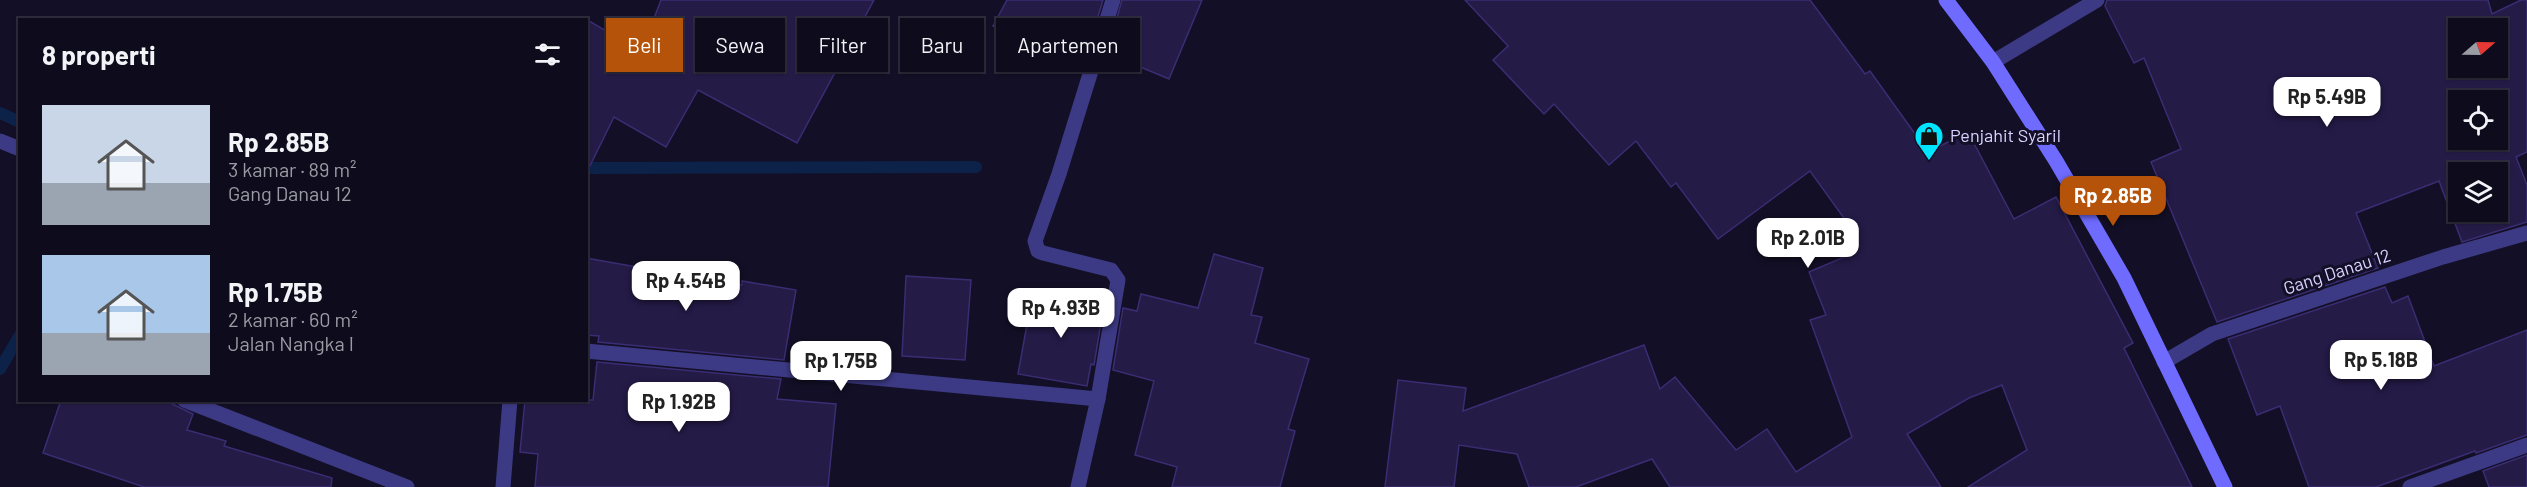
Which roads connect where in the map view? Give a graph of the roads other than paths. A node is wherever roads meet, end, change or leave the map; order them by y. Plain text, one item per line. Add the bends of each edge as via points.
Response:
1 (1113, 0) edge
2 (1946, 0) edge
3 (2097, 0) edge
4 (1993, 62) junction
5 (0, 141) edge
6 (18, 148) edge
7 (2527, 233) edge
8 (588, 351) edge
9 (2164, 362) junction
10 (1098, 399) junction
11 (189, 402) edge
12 (510, 402) edge
13 (2527, 444) edge
14 (2221, 486) edge
15 (408, 487) edge
16 (503, 487) edge
17 (1078, 487) edge
18 (2410, 487) edge

1 - 10 street via 1035,241 1038,251 1111,270 1118,280
2 - 4 street
3 - 4 street
4 - 9 street via 2124,278
5 - 6 street
7 - 9 street, Gang Danau 12 via 2212,334
8 - 10 street
9 - 14 street
10 - 17 street
11 - 15 street
12 - 16 street
13 - 18 street

